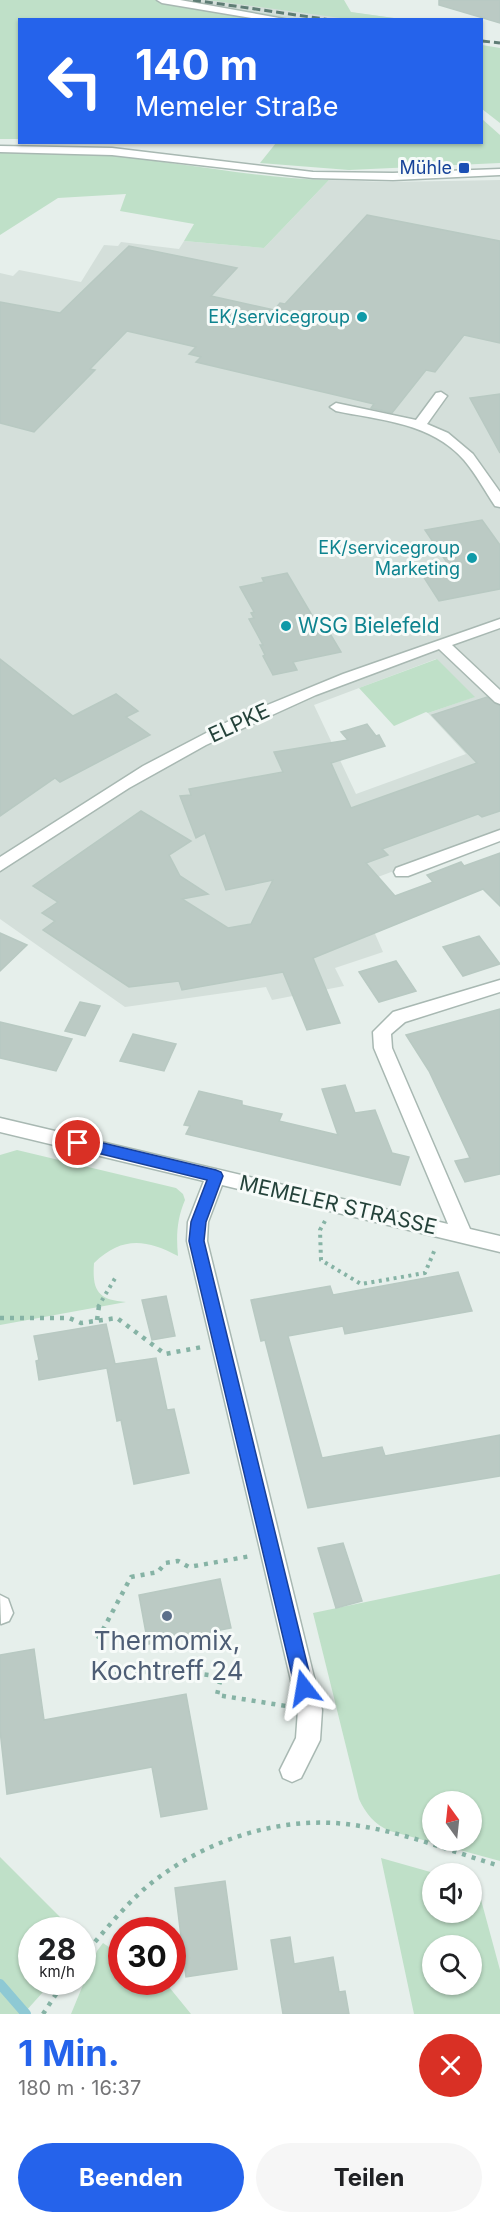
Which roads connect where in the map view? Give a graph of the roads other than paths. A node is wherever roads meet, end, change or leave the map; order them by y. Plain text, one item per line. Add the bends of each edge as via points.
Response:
1 (162, 0) edge
2 (273, 18) edge
3 (0, 149) edge
4 (500, 172) edge
5 (441, 396) dead end
6 (336, 407) dead end
7 (419, 426) junction
8 (500, 503) edge
9 (500, 623) edge
10 (442, 644) junction
11 (500, 699) edge
12 (500, 835) edge
13 (0, 865) edge
14 (402, 872) dead end
15 (500, 986) edge
16 (0, 1125) edge
17 (216, 1176) junction
18 (463, 1236) junction
19 (500, 1244) edge
20 (292, 1770) dead end

1 - 2 street
3 - 4 street via 115,152 327,176
5 - 7 street
6 - 7 street
7 - 8 street via 455,443
9 - 10 street, ELPKE
10 - 11 street
10 - 13 street, ELPKE via 270,708 199,741
12 - 14 street
15 - 18 street via 399,1017 382,1032 383,1048
16 - 17 street, MEMELER STRASSE
17 - 18 street, MEMELER STRASSE
17 - 20 street via 198,1222 197,1241 310,1710 308,1740
18 - 19 street, MEMELER STRASSE

